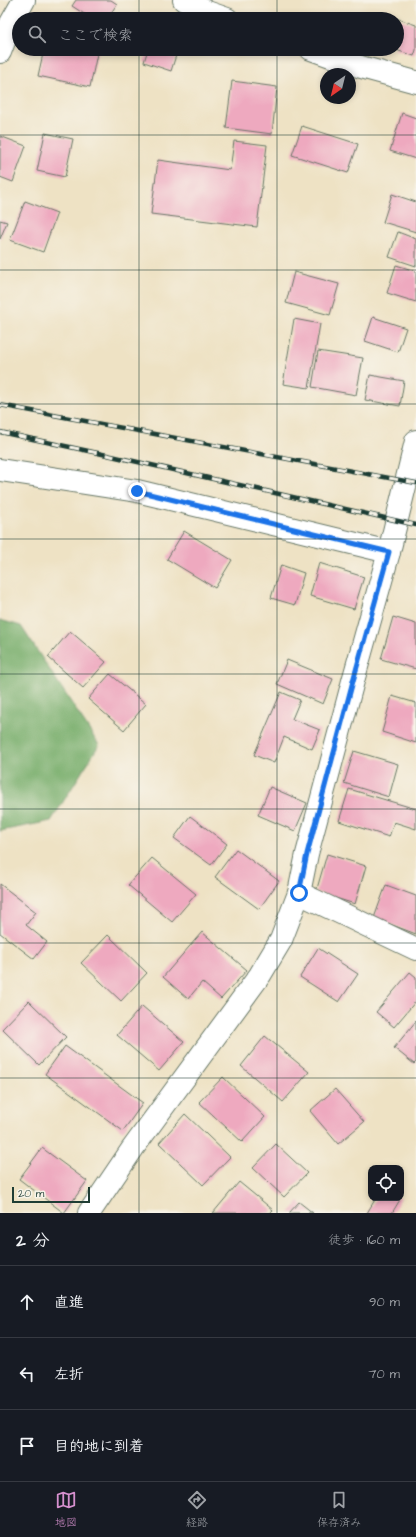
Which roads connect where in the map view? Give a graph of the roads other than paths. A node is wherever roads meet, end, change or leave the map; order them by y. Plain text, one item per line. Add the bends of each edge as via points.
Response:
1 (24, 0) edge
2 (184, 0) edge
3 (17, 12) edge
4 (207, 12) edge
5 (12, 20) edge
6 (0, 52) edge
7 (330, 56) edge
8 (416, 82) edge
9 (416, 441) edge
10 (0, 470) edge
11 (389, 552) junction
12 (299, 893) junction
13 (416, 948) edge
14 (89, 1213) edge

1 - 3 street
2 - 4 street
5 - 6 street
7 - 8 street
9 - 11 street
10 - 11 street via 137,491
11 - 12 street via 309,846
12 - 13 street
12 - 14 street via 281,940 260,975 133,1148

